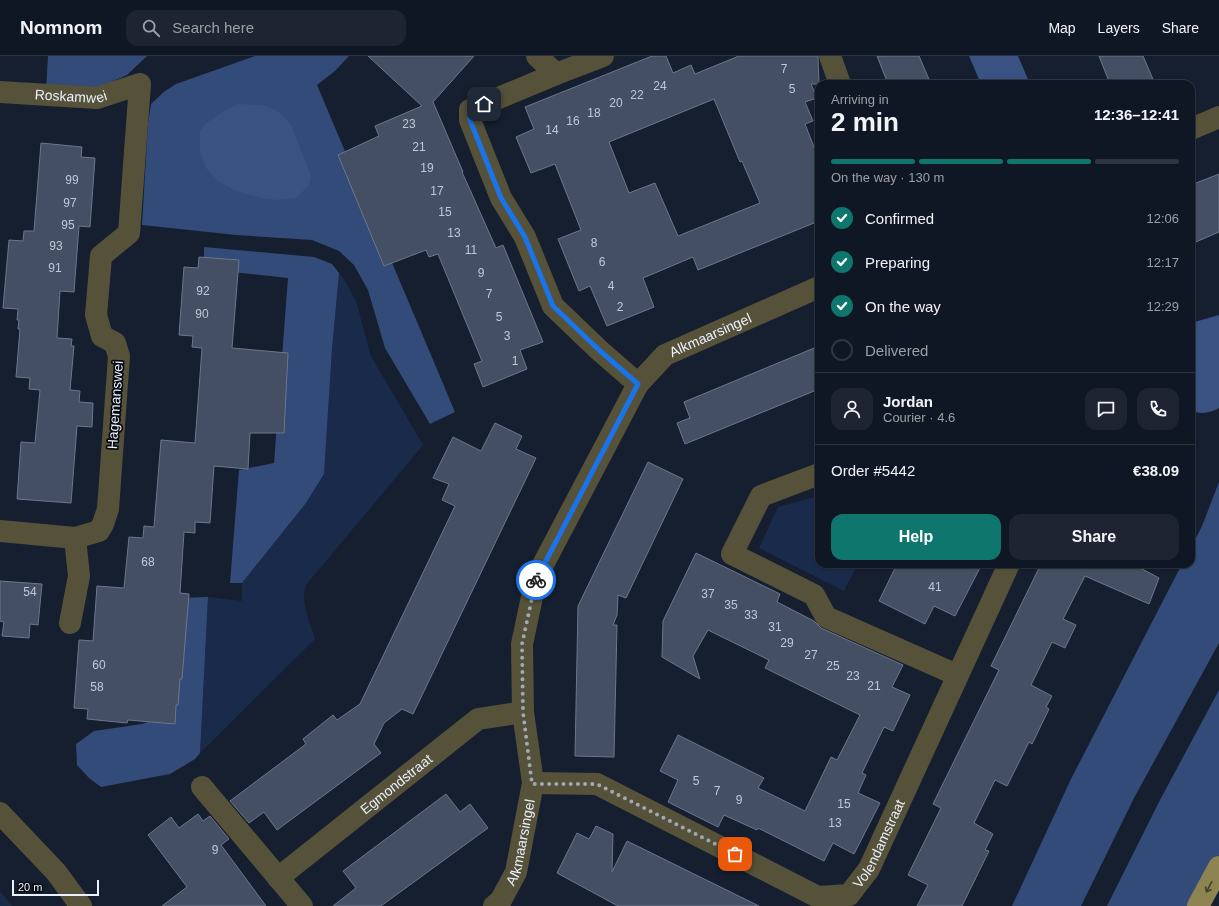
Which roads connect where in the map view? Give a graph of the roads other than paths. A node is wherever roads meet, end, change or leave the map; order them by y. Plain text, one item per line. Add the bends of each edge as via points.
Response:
1 (537, 56) edge
2 (602, 56) edge
3 (830, 56) edge
4 (556, 74) junction
5 (839, 80) edge
6 (140, 84) joint
7 (0, 92) edge
8 (1219, 117) edge
9 (1195, 127) edge
10 (815, 290) edge
11 (638, 384) junction
12 (815, 476) edge
13 (0, 531) edge
14 (75, 538) junction
15 (1007, 568) edge
16 (70, 623) dead end
17 (957, 675) junction
18 (523, 712) junction
19 (532, 784) junction
20 (202, 787) dead end
21 (0, 812) edge
22 (1219, 867) edge
23 (278, 878) junction
24 (81, 906) edge
25 (302, 906) edge
26 (494, 906) edge
27 (1198, 906) edge

1 - 4 street
2 - 4 street
3 - 5 street
4 - 11 street via 470,110 470,120 501,198 525,237 553,306
6 - 7 street, Roskamwei via 97,98
6 - 14 street, Hagemanswei via 128,233 101,256 96,315 102,336 115,343 119,356 108,509 98,531
8 - 9 street
10 - 11 street, Alkmaarsingel via 664,355
11 - 18 street, Alkmaarsingel via 536,578 522,644
12 - 17 street via 761,496 732,554 814,595 826,617
13 - 14 street, Hagemanswei
14 - 16 street via 80,576
15 - 17 street, Volendamstraat
17 - 19 street, Volendamstraat via 869,869 848,895 818,896 597,784
18 - 19 street, Alkmaarsingel
18 - 23 street, Egmondstraat via 478,719
19 - 26 street, Alkmaarsingel via 516,872 501,900
20 - 23 street
21 - 24 street via 56,872
22 -> 27 main road
23 - 25 street

